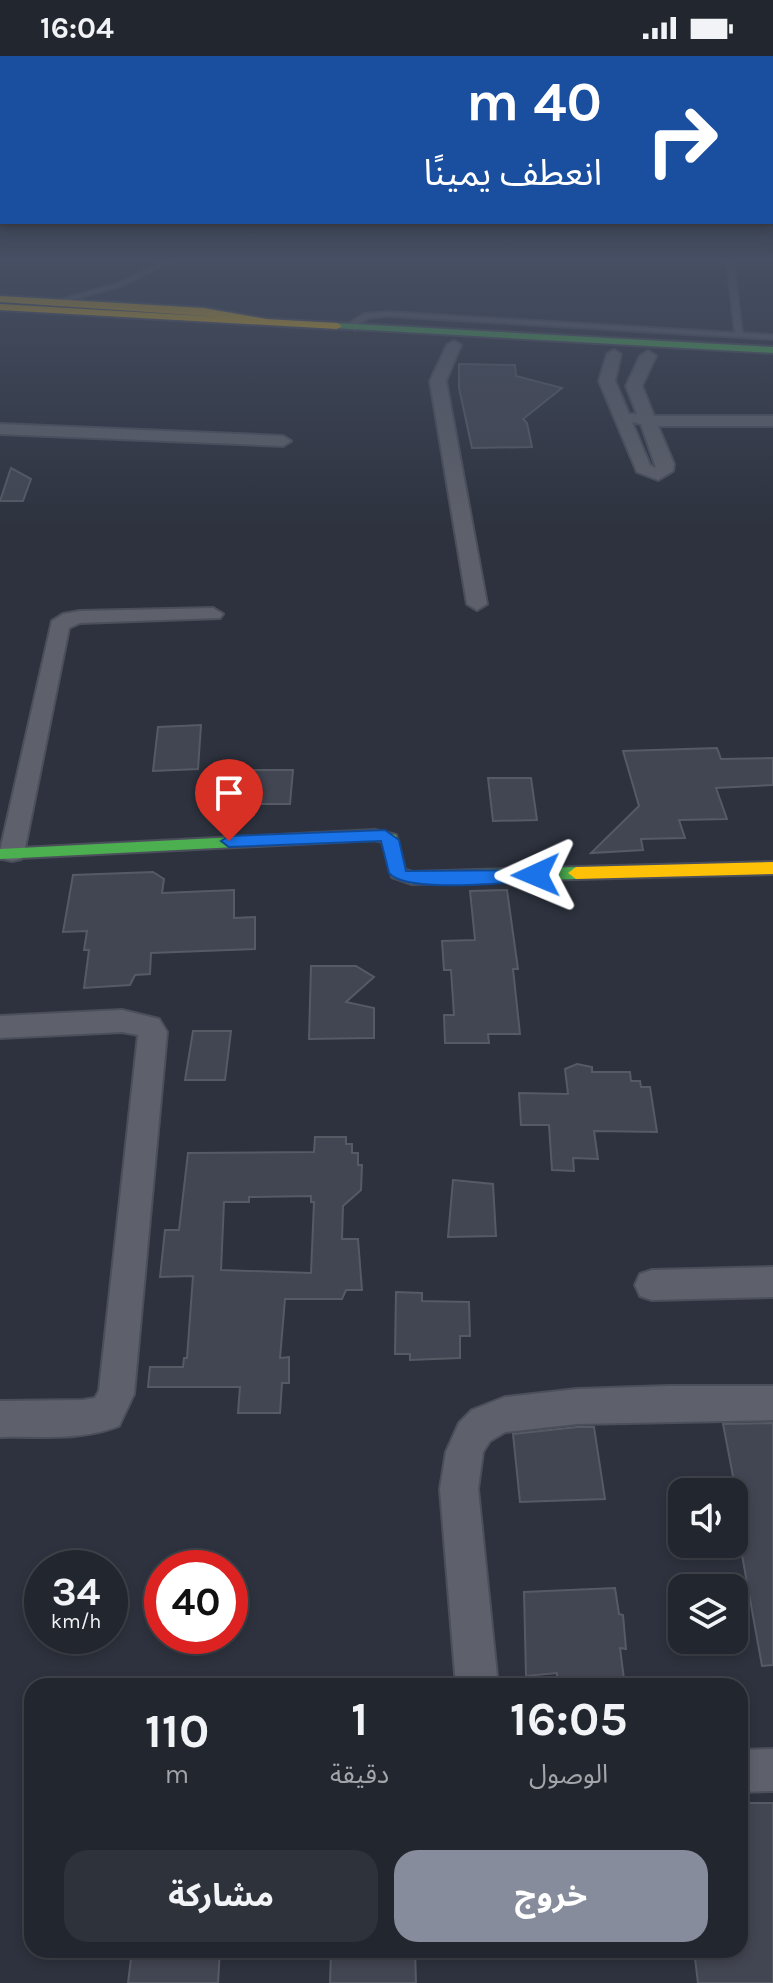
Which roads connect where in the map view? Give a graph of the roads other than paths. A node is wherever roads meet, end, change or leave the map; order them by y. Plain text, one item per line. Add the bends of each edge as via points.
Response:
1 (452, 350) edge
2 (542, 350) edge
3 (614, 354) junction
4 (648, 356) junction
5 (773, 362) edge
6 (634, 386) junction
7 (609, 387) junction
8 (773, 421) edge
9 (624, 423) junction
10 (653, 423) junction
11 (0, 429) edge
12 (283, 441) dead end
13 (477, 604) dead end
14 (213, 614) dead end
15 (6, 854) edge
16 (773, 868) edge
17 (0, 1027) edge
18 (773, 1282) edge
19 (652, 1285) dead end
20 (773, 1403) edge
21 (0, 1419) edge
22 (476, 1678) edge
23 (773, 1770) edge
24 (748, 1771) edge

1 - 13 street via 438,381
2 - 3 main road
3 - 4 main road
3 - 7 street
4 - 5 main road
4 - 6 street
6 - 7 street
6 - 10 street
7 - 9 street
8 - 10 street
9 - 10 street
9 - 10 street via 643,468 658,475 665,464
11 - 12 street
14 - 15 street via 80,617 59,625
15 - 16 main road via 375,835 390,839 398,873 412,878
17 - 21 street via 122,1021 153,1032 112,1407 106,1414 83,1418
18 - 19 street
20 - 22 street via 564,1409 508,1414 483,1423 462,1457 459,1489
23 - 24 street

